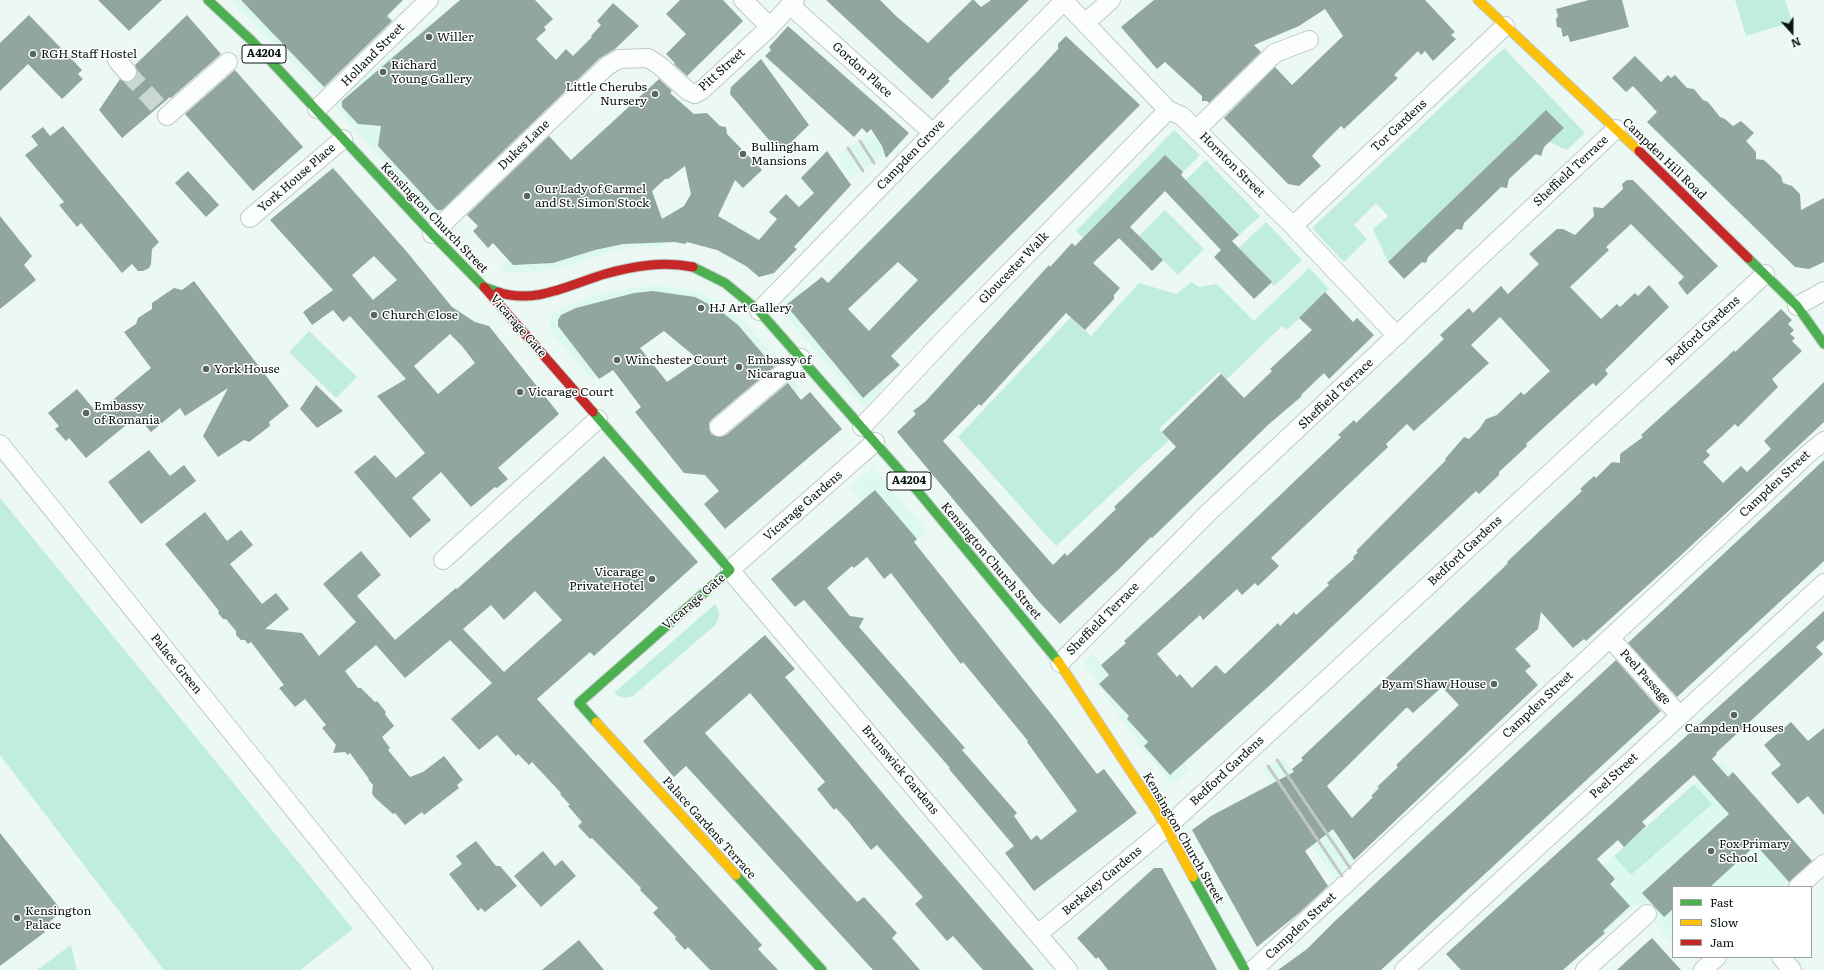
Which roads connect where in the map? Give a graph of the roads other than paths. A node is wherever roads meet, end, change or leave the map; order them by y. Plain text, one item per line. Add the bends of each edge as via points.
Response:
1 (208, 0) edge
2 (429, 0) edge
3 (743, 0) edge
4 (1112, 0) edge
5 (1478, 0) edge
6 (1064, 1) edge
7 (793, 3) edge
8 (1085, 23) junction
9 (1505, 26) junction
10 (770, 27) junction
11 (1309, 40) dead end
12 (619, 59) joint
13 (228, 62) dead end
14 (317, 110) junction
15 (1168, 110) junction
16 (168, 117) dead end
17 (1616, 129) junction
18 (1196, 130) junction
19 (933, 133) junction
20 (343, 139) junction
21 (250, 218) dead end
22 (1293, 226) junction
23 (432, 234) junction
24 (1765, 274) junction
25 (484, 287) junction
26 (1824, 291) edge
27 (1797, 306) junction
28 (760, 311) junction
29 (1397, 336) junction
30 (1824, 344) edge
31 (801, 358) junction
32 (598, 420) junction
33 (719, 427) dead end
34 (862, 427) junction
35 (1824, 441) edge
36 (875, 442) junction
37 (0, 444) edge
38 (443, 560) dead end
39 (730, 570) junction
40 (1824, 583) edge
41 (1610, 638) junction
42 (1060, 663) junction
43 (579, 703) joint
44 (1680, 716) junction
45 (1166, 828) junction
46 (1824, 864) edge
47 (1799, 886) edge
48 (1647, 914) dead end
49 (1038, 934) junction
50 (1717, 958) edge
51 (1782, 958) edge
52 (423, 970) edge
53 (822, 970) edge
54 (1068, 970) edge
55 (1245, 970) edge
56 (1253, 970) edge
57 (1404, 970) edge
58 (1585, 970) edge
59 (1703, 970) edge
60 (1792, 970) edge

1 - 14 main road, Kensington Church Street / A4204 via 252,41
2 - 14 street, Holland Street
3 - 10 street
4 - 8 street
5 - 9 main road, Campden Hill Road
6 - 8 street, Hornton Street
6 - 19 street, Campden Grove
7 - 10 street, Pitt Street
7 - 19 street, Gordon Place
8 - 15 street, Hornton Street
9 - 17 main road, Campden Hill Road
9 - 22 street, Tor Gardens
10 - 12 street, Pitt Street via 696,94 688,91 648,58
11 - 18 street via 1274,53
12 - 23 street, Dukes Lane via 607,66
13 - 16 street
14 - 20 main road, Kensington Church Street / A4204
15 - 18 street, Hornton Street via 1182,116
15 - 34 street, Gloucester Walk
17 - 24 main road, Campden Hill Road
17 - 29 street, Sheffield Terrace
18 - 22 street, Hornton Street
19 - 28 street, Campden Grove
20 - 21 street, York House Place
20 - 23 main road, Kensington Church Street / A4204
22 - 29 street, Hornton Street
23 - 25 main road, Kensington Church Street / A4204
24 - 27 main road, Campden Hill Road
24 - 45 street, Bedford Gardens
25 - 28 main road, Kensington Church Street / A4204 via 507,295 550,293 635,266 667,263 692,267 721,280
25 - 32 main road, Vicarage Gate
26 - 27 street
27 - 30 main road, Campden Hill Road
28 - 31 main road, Kensington Church Street / A4204
29 - 42 street, Sheffield Terrace via 1207,514
31 - 33 street
31 - 34 main road, Kensington Church Street / A4204
32 - 38 street
32 - 39 main road, Vicarage Gate
34 - 36 main road, Kensington Church Street / A4204
35 - 41 street, Campden Street
36 - 39 street, Vicarage Gardens
36 - 42 main road, Kensington Church Street / A4204
37 - 52 street, Palace Green
39 - 43 main road, Vicarage Gate
39 - 49 street, Brunswick Gardens
40 - 44 street, Peel Street
41 - 44 street, Peel Passage
41 - 56 street, Campden Street
42 - 45 main road, Kensington Church Street / A4204
43 - 53 main road, Palace Gardens Terrace
44 - 57 street, Peel Street
45 - 49 street, Berkeley Gardens
45 - 55 main road, Kensington Church Street / A4204
46 - 47 street
48 - 58 street
49 - 54 street, Brunswick Gardens
50 - 59 street
51 - 60 street

